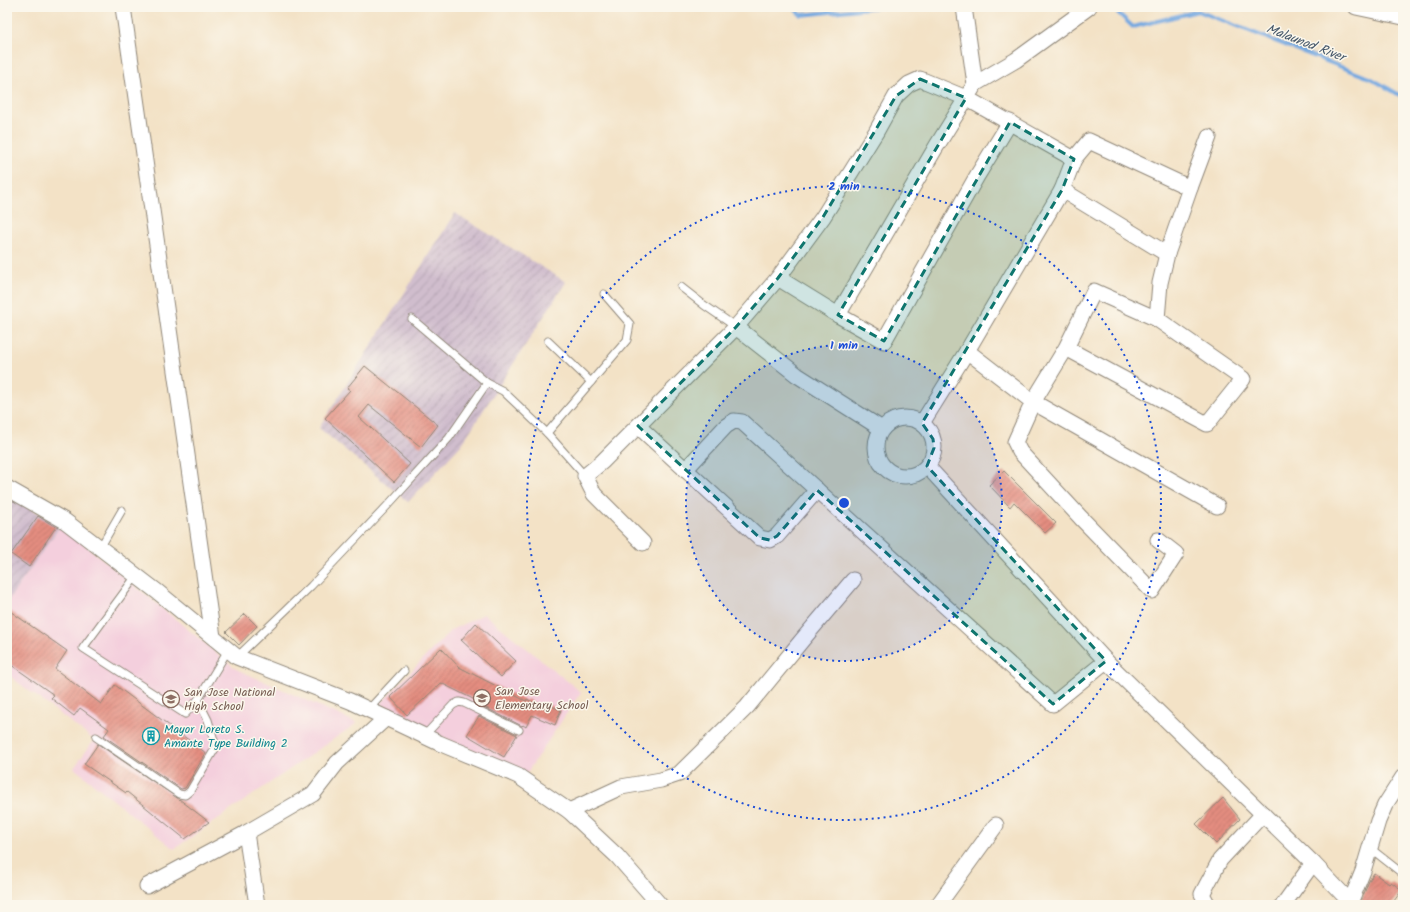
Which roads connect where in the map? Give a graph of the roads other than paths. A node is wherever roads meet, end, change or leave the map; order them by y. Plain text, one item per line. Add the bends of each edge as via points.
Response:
1 (123, 7) edge
2 (964, 7) edge
3 (1089, 7) edge
4 (1356, 7) edge
5 (1400, 13) edge
6 (975, 84) junction
7 (966, 98) junction
8 (1010, 122) junction
9 (1209, 137) dead end
10 (1074, 158) junction
11 (1190, 188) junction
12 (1062, 190) junction
13 (1167, 254) junction
14 (778, 278) junction
15 (681, 287) dead end
16 (604, 294) dead end
17 (838, 315) junction
18 (412, 319) dead end
19 (1157, 319) junction
20 (736, 327) junction
21 (548, 340) dead end
22 (1066, 348) junction
23 (967, 351) junction
24 (591, 382) junction
25 (487, 383) junction
26 (1033, 402) junction
27 (922, 423) junction
28 (638, 426) junction
29 (882, 429) junction
30 (546, 433) junction
31 (927, 466) junction
32 (685, 470) junction
33 (585, 476) junction
34 (7, 488) edge
35 (818, 490) junction
36 (1217, 506) dead end
37 (122, 510) dead end
38 (1158, 540) dead end
39 (643, 543) dead end
40 (100, 548) junction
41 (136, 576) junction
42 (853, 580) dead end
43 (213, 637) junction
44 (232, 654) junction
45 (1106, 661) junction
46 (404, 671) dead end
47 (198, 700) junction
48 (367, 710) junction
49 (386, 718) junction
50 (519, 730) dead end
51 (424, 736) junction
52 (96, 737) dead end
53 (1403, 777) edge
54 (1399, 793) edge
55 (569, 811) junction
56 (1263, 814) junction
57 (996, 825) dead end
58 (246, 833) junction
59 (1370, 848) junction
60 (1313, 863) junction
61 (1403, 874) edge
62 (147, 886) dead end
63 (1352, 904) edge
64 (256, 905) edge
65 (660, 905) edge
66 (938, 905) edge
67 (1208, 905) edge
68 (1283, 905) edge

1 - 43 street
2 - 6 street
3 - 6 street via 1016,60
4 - 5 street
6 - 7 street
7 - 8 street
7 - 14 street via 920,79 909,84 896,96 823,217
7 - 17 street
8 - 10 street
8 - 17 street via 884,341
9 - 11 street
10 - 11 street via 1089,141
10 - 12 street
11 - 13 street
12 - 13 street
12 - 23 street
13 - 19 street via 1160,282
14 - 17 street
14 - 20 street
15 - 20 lane
16 - 24 lane via 630,324 627,340
18 - 25 lane
19 - 22 street via 1094,291
19 - 22 street via 1243,379 1206,424
20 - 28 street
20 - 29 street via 797,375
21 - 24 lane
22 - 26 street
23 - 26 street
23 - 27 street
24 - 30 lane
25 - 30 lane via 503,391
25 - 44 lane via 449,438 424,466 311,586
26 - 36 street
26 - 38 street via 1015,442 1020,452 1152,591 1176,554
27 - 29 street via 914,419 897,419
27 - 31 street via 933,438 932,458
28 - 32 street
28 - 33 street
29 - 31 street via 877,437 876,447 883,466 900,476 910,476
30 - 33 lane
31 - 45 street
32 - 35 street via 726,426 734,421 742,422
32 - 35 street via 760,538 770,540 777,536
33 - 39 street via 594,494
34 - 40 street via 65,521
35 - 45 street via 1053,704
37 - 40 lane
40 - 41 street
41 - 43 street
41 - 47 lane via 83,648 185,714
42 - 55 street via 747,708 679,774 661,780 621,786
43 - 44 street
44 - 47 lane
44 - 48 street
45 - 56 street
46 - 48 lane
47 - 52 lane via 208,720 216,747 190,791 185,795 179,794
48 - 49 street
49 - 51 street
49 - 58 street via 337,764 313,794
50 - 51 lane via 459,702 453,705
51 - 55 street via 518,776
53 - 54 street
54 - 59 street via 1378,821
55 - 65 street via 617,856
56 - 60 street
56 - 67 street via 1220,860 1202,894
57 - 66 street
58 - 62 street
58 - 64 street
59 - 61 lane
59 - 63 street
60 - 63 street
60 - 68 street

